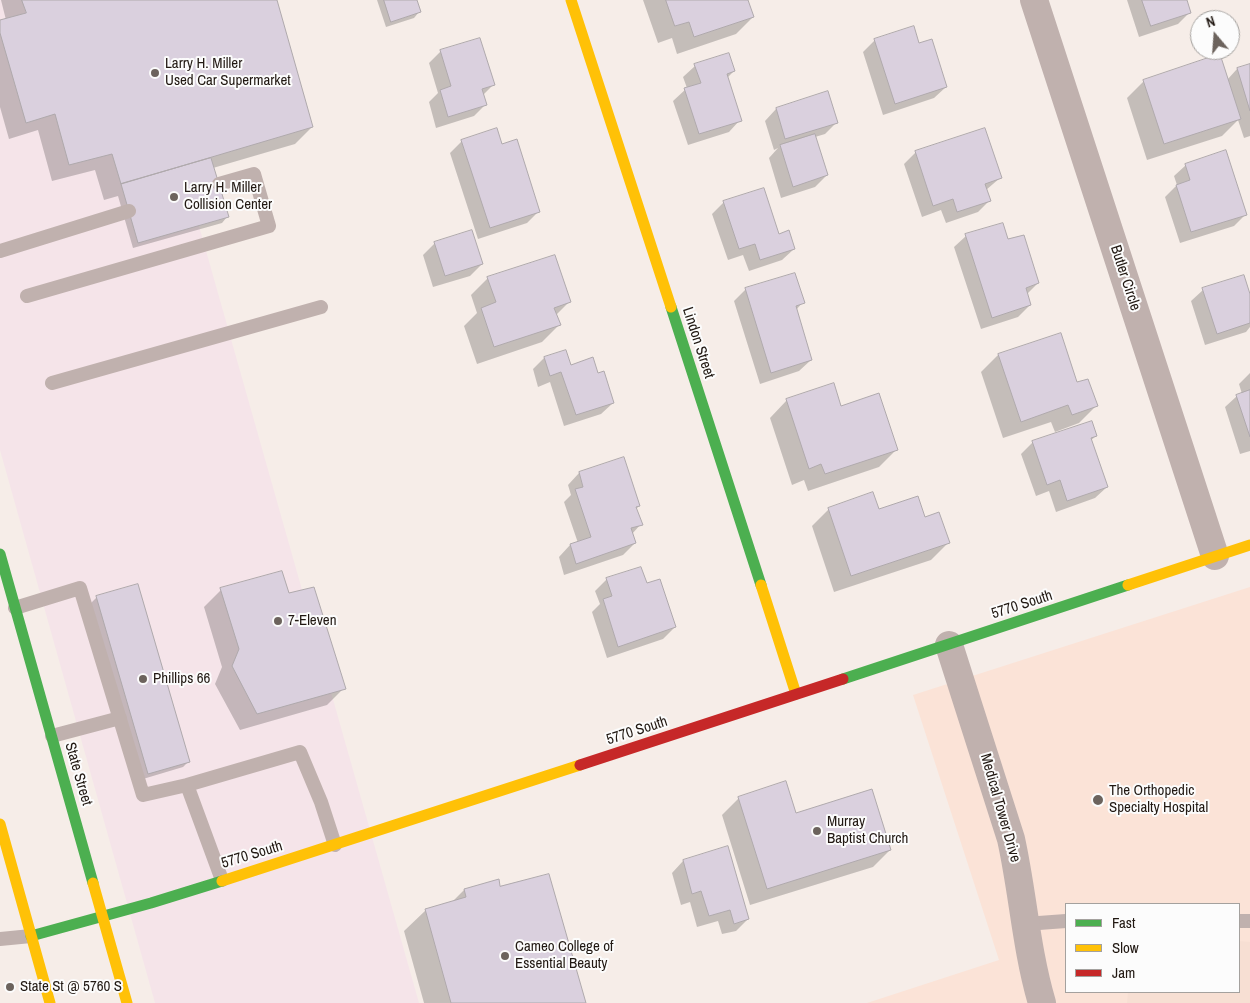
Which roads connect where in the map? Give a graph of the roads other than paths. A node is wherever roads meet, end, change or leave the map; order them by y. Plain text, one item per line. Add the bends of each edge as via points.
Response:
1 (571, 0) edge
2 (1034, 0) edge
3 (219, 184) dead end
4 (129, 211) dead end
5 (0, 251) edge
6 (27, 296) dead end
7 (321, 306) dead end
8 (52, 383) dead end
9 (1250, 545) edge
10 (0, 554) edge
11 (1215, 556) junction
12 (15, 608) junction
13 (949, 645) junction
14 (796, 694) junction
15 (120, 718) junction
16 (52, 736) junction
17 (187, 785) junction
18 (0, 824) edge
19 (335, 845) junction
20 (222, 880) junction
21 (102, 916) junction
22 (1065, 921) edge
23 (1025, 924) junction
24 (31, 936) junction
25 (0, 938) edge
26 (50, 1003) edge
27 (127, 1003) edge
28 (1042, 1003) edge

1 - 14 street, Lindon Street
2 - 11 street, Butler Circle
3 - 6 lane via 254,174 269,226
4 - 5 lane
7 - 8 lane
9 - 11 street, 5770 South
10 - 12 street, State Street
11 - 13 street, 5770 South
12 - 15 lane via 80,588
12 - 16 street, State Street
13 - 14 street, 5770 South
13 - 23 street, Medical Tower Drive via 1011,839
14 - 19 street, 5770 South
15 - 16 lane
15 - 17 lane via 143,795
16 - 21 street, State Street
17 - 19 lane via 300,752
17 - 20 lane
18 - 24 street
19 - 20 street, 5770 South
20 - 21 street, 5770 South via 151,904
21 - 24 street, 5770 South
21 - 27 street, State Street
22 - 23 lane
23 - 28 street, Medical Tower Drive
24 - 25 lane
24 - 26 street

